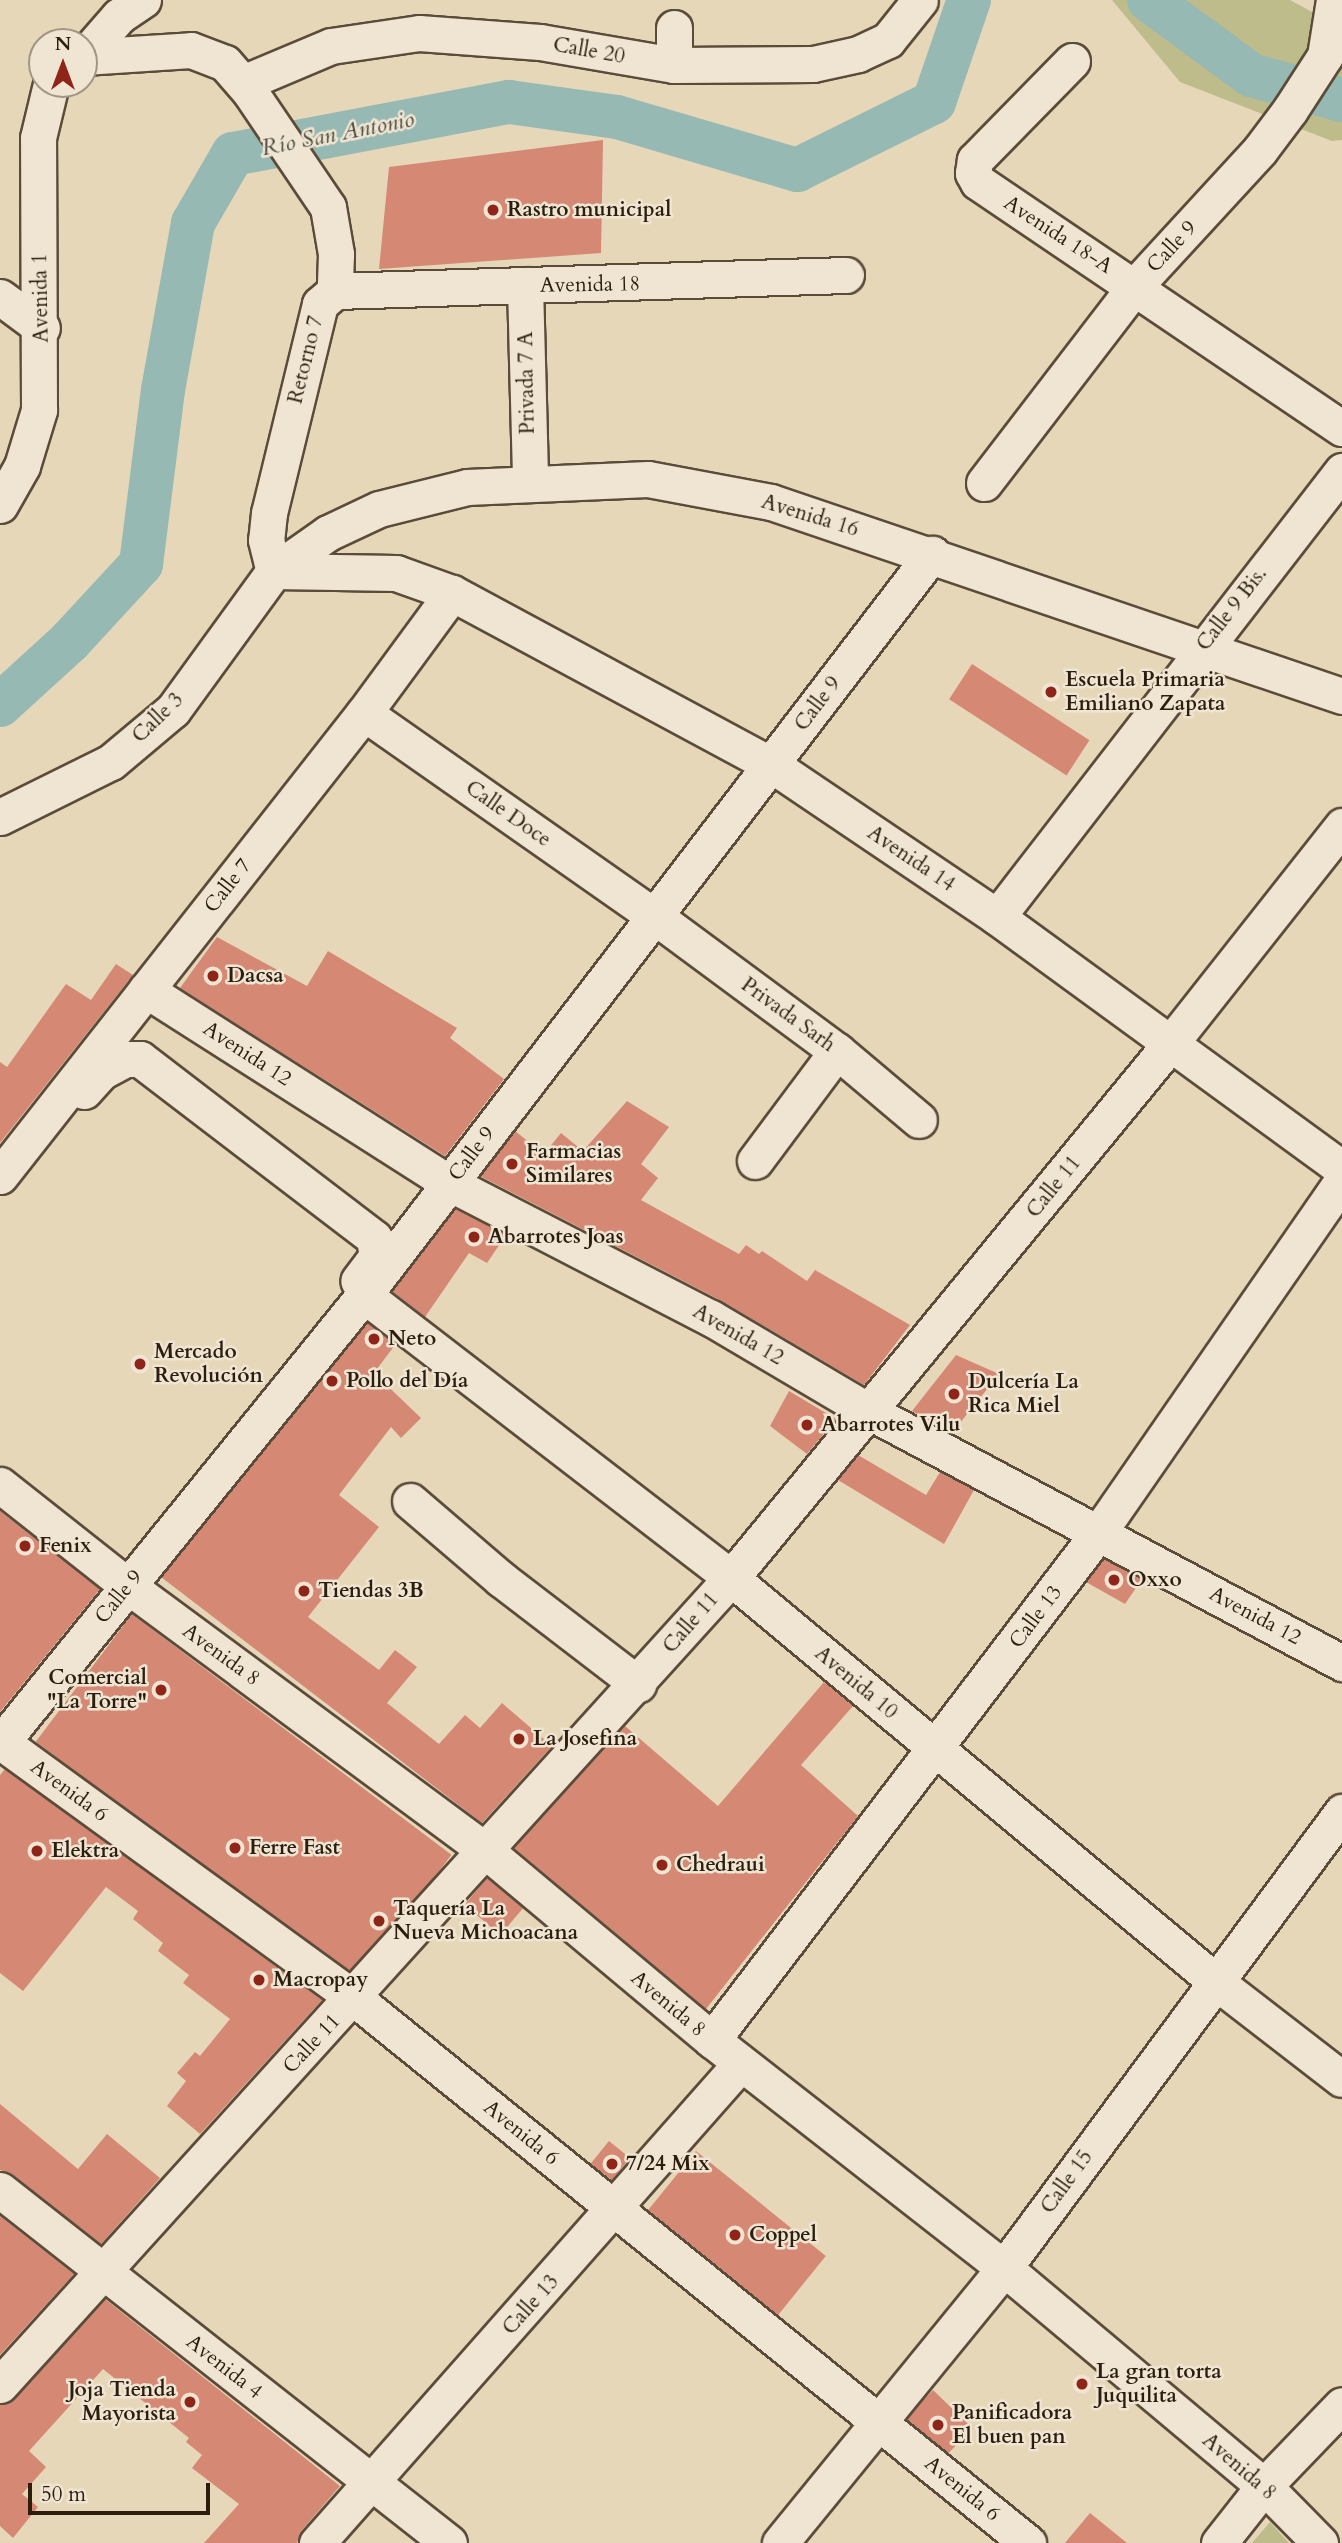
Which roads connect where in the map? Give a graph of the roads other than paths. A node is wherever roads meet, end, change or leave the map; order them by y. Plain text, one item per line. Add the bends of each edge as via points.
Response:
1 (143, 0) edge
2 (920, 0) edge
3 (1334, 0) edge
4 (674, 28) dead end
5 (98, 40) edge
6 (98, 56) edge
7 (1072, 61) dead end
8 (674, 65) junction
9 (246, 88) junction
10 (48, 98) edge
11 (846, 275) dead end
12 (525, 285) junction
13 (1135, 286) junction
14 (335, 291) junction
15 (0, 297) edge
16 (42, 328) junction
17 (1342, 428) edge
18 (1342, 471) edge
19 (530, 481) junction
20 (984, 483) dead end
21 (0, 505) edge
22 (932, 554) junction
23 (274, 571) junction
24 (452, 593) junction
25 (1201, 648) junction
26 (1342, 696) edge
27 (364, 713) junction
28 (772, 765) junction
29 (0, 817) edge
30 (1342, 826) edge
31 (653, 915) junction
32 (997, 917) junction
33 (146, 990) junction
34 (1170, 1045) junction
35 (837, 1051) junction
36 (919, 1120) dead end
37 (755, 1161) dead end
38 (9, 1166) edge
39 (1342, 1168) edge
40 (1342, 1181) edge
41 (449, 1183) junction
42 (364, 1295) junction
43 (330, 1337) junction
44 (870, 1412) junction
45 (0, 1485) edge
46 (410, 1501) dead end
47 (1100, 1532) junction
48 (731, 1578) junction
49 (128, 1586) junction
50 (1342, 1663) edge
51 (638, 1684) junction
52 (1, 1742) edge
53 (936, 1751) junction
54 (1342, 1812) edge
55 (486, 1851) junction
56 (1215, 1981) junction
57 (354, 1998) junction
58 (712, 2040) junction
59 (741, 2063) junction
60 (1342, 2079) edge
61 (0, 2190) edge
62 (616, 2210) junction
63 (1004, 2268) junction
64 (100, 2271) junction
65 (0, 2385) edge
66 (1342, 2405) edge
67 (880, 2423) junction
68 (372, 2482) junction
69 (1264, 2486) junction
70 (317, 2543) edge
71 (449, 2543) edge
72 (780, 2543) edge
73 (1028, 2543) edge
74 (1219, 2543) edge
75 (1320, 2543) edge

1 - 5 street via 118,16
2 - 8 street, Calle 20 via 888,40 838,60 772,67
3 - 13 street, Calle 9 via 1325,56 1260,150
4 - 8 street
6 - 9 street, Retorno 7 via 191,50 225,63
7 - 13 street, Avenida 18-A via 975,160 973,173 978,183
8 - 9 street, Calle 20 via 540,42 419,33 331,46
9 - 14 street, Retorno 7 via 328,207 336,254
10 - 16 street, Avenida 1 via 38,138
11 - 12 street, Avenida 18
12 - 14 street, Avenida 18
12 - 19 street, Privada 7 A
13 - 17 street, Avenida 18-A
13 - 20 street, Calle 9
14 - 23 street, Retorno 7 via 320,304 269,513 266,540
15 - 16 street
16 - 21 street, Avenida 1 via 39,410 22,467
18 - 25 street, Calle 9 Bis.
19 - 22 street, Avenida 16 via 662,481 771,502
19 - 23 street, Avenida 16 via 431,493 379,509 328,533
22 - 25 street, Avenida 16
22 - 28 street, Calle 9
23 - 24 street via 396,573
23 - 29 street, Calle 3 via 173,710 111,762
24 - 27 street, Calle 7
24 - 28 street, Avenida 14
25 - 26 street, Avenida 16
25 - 32 street, Calle 9 Bis.
27 - 31 street, Calle Doce
27 - 33 street, Calle 7
28 - 31 street, Calle 9
28 - 32 street, Avenida 14
30 - 34 street, Calle 11
31 - 35 street, Privada Sarh
31 - 41 street, Calle 9
32 - 34 street, Avenida 14
33 - 38 street, Calle 7
33 - 41 street, Avenida 12
34 - 39 street, Avenida 14
34 - 44 street, Calle 11
35 - 36 street, Privada Sarh
35 - 37 street
38 - 43 street via 30,1152 101,1072 125,1059 140,1059 374,1238 377,1256 326,1322
40 - 47 street, Calle 13
41 - 42 street, Calle 9
41 - 44 street, Avenida 12 via 711,1318
42 - 43 street, Calle 9
42 - 48 street, Avenida 10
43 - 49 street, Calle 9
44 - 47 street, Avenida 12
44 - 48 street, Calle 11
45 - 49 street, Avenida 8
46 - 51 street via 501,1579
47 - 50 street, Avenida 12
47 - 53 street, Calle 13
48 - 51 street, Calle 11
48 - 53 street, Avenida 10
49 - 52 street, Calle 9
49 - 55 street, Avenida 8
51 - 55 street, Calle 11
52 - 57 street, Avenida 6
53 - 56 street, Avenida 10
53 - 58 street, Calle 13
54 - 56 street, Calle 15
55 - 57 street, Calle 11
55 - 58 street, Avenida 8
56 - 60 street, Avenida 10
56 - 63 street, Calle 15
57 - 62 street, Avenida 6
57 - 64 street, Calle 11
58 - 59 street, Avenida 8
59 - 62 street, Calle 13
59 - 63 street, Avenida 8
61 - 64 street, Avenida 4
62 - 67 street, Avenida 6
62 - 68 street, Calle 13
63 - 67 street, Calle 15
63 - 69 street, Avenida 8
64 - 65 street, Calle 11
64 - 68 street, Avenida 4
66 - 69 street
67 - 72 street, Calle 15
67 - 73 street, Avenida 6
68 - 70 street, Calle 13
68 - 71 street, Avenida 4
69 - 74 street
69 - 75 street, Avenida 8

